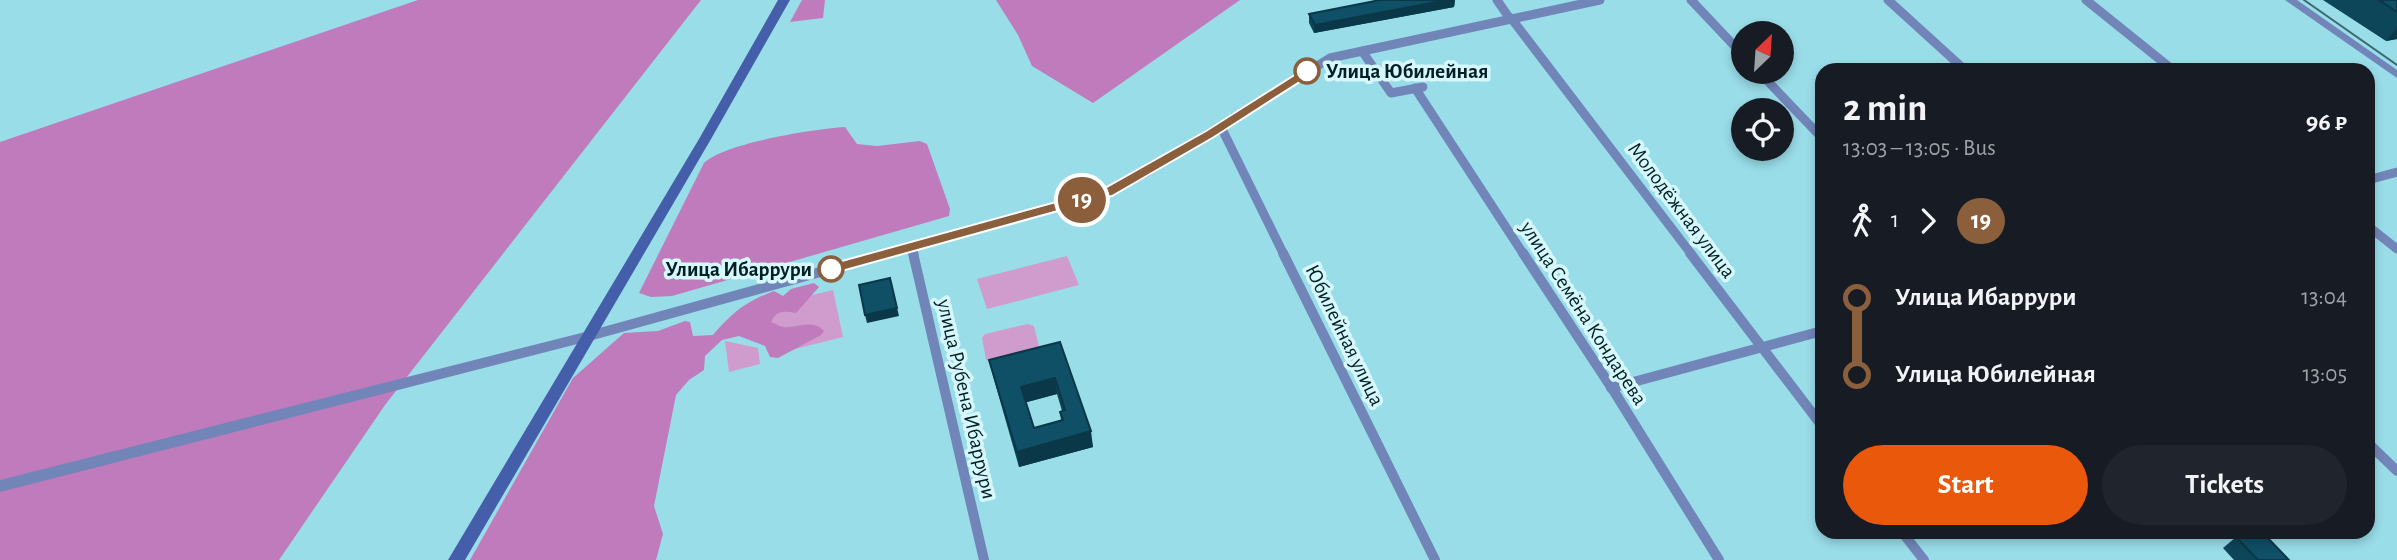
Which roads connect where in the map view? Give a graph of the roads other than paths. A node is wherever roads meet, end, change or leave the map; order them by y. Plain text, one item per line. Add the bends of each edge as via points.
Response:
1 (784, 0) edge
2 (1497, 0) edge
3 (1600, 0) edge
4 (1691, 0) edge
5 (1888, 0) edge
6 (2086, 0) edge
7 (2290, 0) edge
8 (1511, 18) junction
9 (1731, 42) edge
10 (1362, 51) junction
11 (1957, 63) edge
12 (2164, 63) edge
13 (2397, 75) edge
14 (1770, 84) edge
15 (1222, 127) junction
16 (1815, 131) edge
17 (2397, 172) edge
18 (2375, 178) edge
19 (2375, 232) edge
20 (912, 247) junction
21 (2397, 249) edge
22 (1815, 333) edge
23 (589, 336) junction
24 (1762, 347) junction
25 (1611, 388) junction
26 (1815, 417) edge
27 (2375, 450) edge
28 (2397, 471) edge
29 (0, 486) edge
30 (1908, 539) edge
31 (456, 560) edge
32 (985, 560) edge
33 (1435, 560) edge
34 (1719, 560) edge
35 (1924, 560) edge

1 - 23 main road
2 - 8 street, Молодёжная улица
3 - 8 street
4 - 9 street
5 - 11 street
6 - 12 street
7 - 13 street
8 - 10 street
8 - 24 street, Молодёжная улица
10 - 15 street via 1322,61
10 - 25 street, улица Семёна Кондарева via 1391,93 1419,88
14 - 16 street
15 - 20 street via 1107,193
15 - 33 street, Юбилейная улица
17 - 18 street
19 - 21 street
20 - 23 street
20 - 32 street, улица Рубена Ибаррури
22 - 24 street
23 - 29 street
23 - 31 main road
24 - 25 street
24 - 26 street, Молодёжная улица
25 - 34 street, улица Семёна Кондарева
27 - 28 street
30 - 35 street

